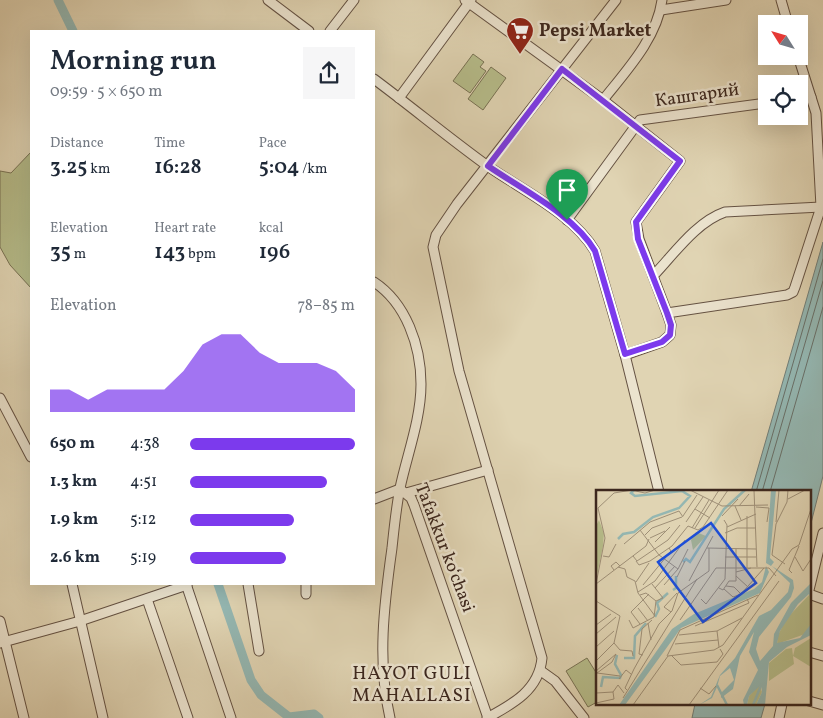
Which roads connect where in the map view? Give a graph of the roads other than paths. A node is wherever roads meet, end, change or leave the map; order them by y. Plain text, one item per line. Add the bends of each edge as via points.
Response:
1 (268, 0) edge
2 (354, 0) edge
3 (616, 0) edge
4 (662, 0) edge
5 (726, 0) edge
6 (780, 0) edge
7 (469, 1) edge
8 (661, 10) junction
9 (785, 15) edge
10 (309, 30) edge
11 (331, 30) edge
12 (801, 65) edge
13 (562, 69) junction
14 (375, 80) edge
15 (811, 97) junction
16 (399, 98) junction
17 (808, 98) edge
18 (603, 100) junction
19 (758, 104) edge
20 (635, 126) junction
21 (488, 166) junction
22 (821, 207) junction
23 (567, 220) junction
24 (654, 276) junction
25 (375, 283) edge
26 (667, 313) junction
27 (625, 354) junction
28 (0, 398) edge
29 (30, 455) edge
30 (488, 470) junction
31 (659, 490) edge
32 (403, 491) junction
33 (375, 499) edge
34 (823, 533) edge
35 (819, 570) edge
36 (72, 585) edge
37 (183, 585) edge
38 (186, 585) edge
39 (248, 585) edge
40 (306, 585) edge
41 (810, 588) edge
42 (306, 594) dead end
43 (810, 594) edge
44 (147, 599) junction
45 (823, 599) edge
46 (0, 621) edge
47 (80, 621) junction
48 (2, 643) edge
49 (259, 651) dead end
50 (810, 652) edge
51 (823, 656) edge
52 (541, 671) junction
53 (810, 701) edge
54 (823, 705) edge
55 (24, 718) edge
56 (103, 718) edge
57 (188, 718) edge
58 (230, 718) edge
59 (390, 718) edge
60 (488, 718) edge
61 (584, 718) edge

1 - 10 street
2 - 11 street
3 - 13 street
4 - 8 street
5 - 8 street
6 - 9 street
7 - 13 street
7 - 16 street
8 - 18 street via 653,30
12 - 15 street
13 - 18 street
13 - 21 street
14 - 16 street
15 - 17 street
15 - 22 street via 816,113
16 - 21 street
18 - 20 street
19 - 20 street, Кашгарий via 640,120
20 - 23 street
20 - 24 street via 680,161 636,222 638,239
21 - 23 street
21 - 30 street via 436,235 432,247 459,371
22 - 24 street via 725,212 715,216 699,227
22 - 26 street via 792,292
23 - 27 street via 578,228 595,251
24 - 26 street
25 - 32 street, Tafakkur ko‘chasi via 402,310 416,349 421,384
26 - 27 street via 670,335 662,342
27 - 31 street
28 - 29 street
30 - 32 street
30 - 52 street via 542,658
32 - 33 street
32 - 59 street via 385,603 382,644 384,690
32 - 60 street, Tafakkur ko‘chasi via 414,504
34 - 35 street
35 - 41 street
36 - 47 street
37 - 44 street
38 - 58 street
39 - 49 street
40 - 42 street
43 - 45 street
44 - 47 street
44 - 57 street
46 - 48 street
47 - 48 street
47 - 56 street
48 - 55 street
50 - 51 street
52 - 60 street, Tafakkur ko‘chasi via 526,694
52 - 61 street via 556,681
53 - 54 street

